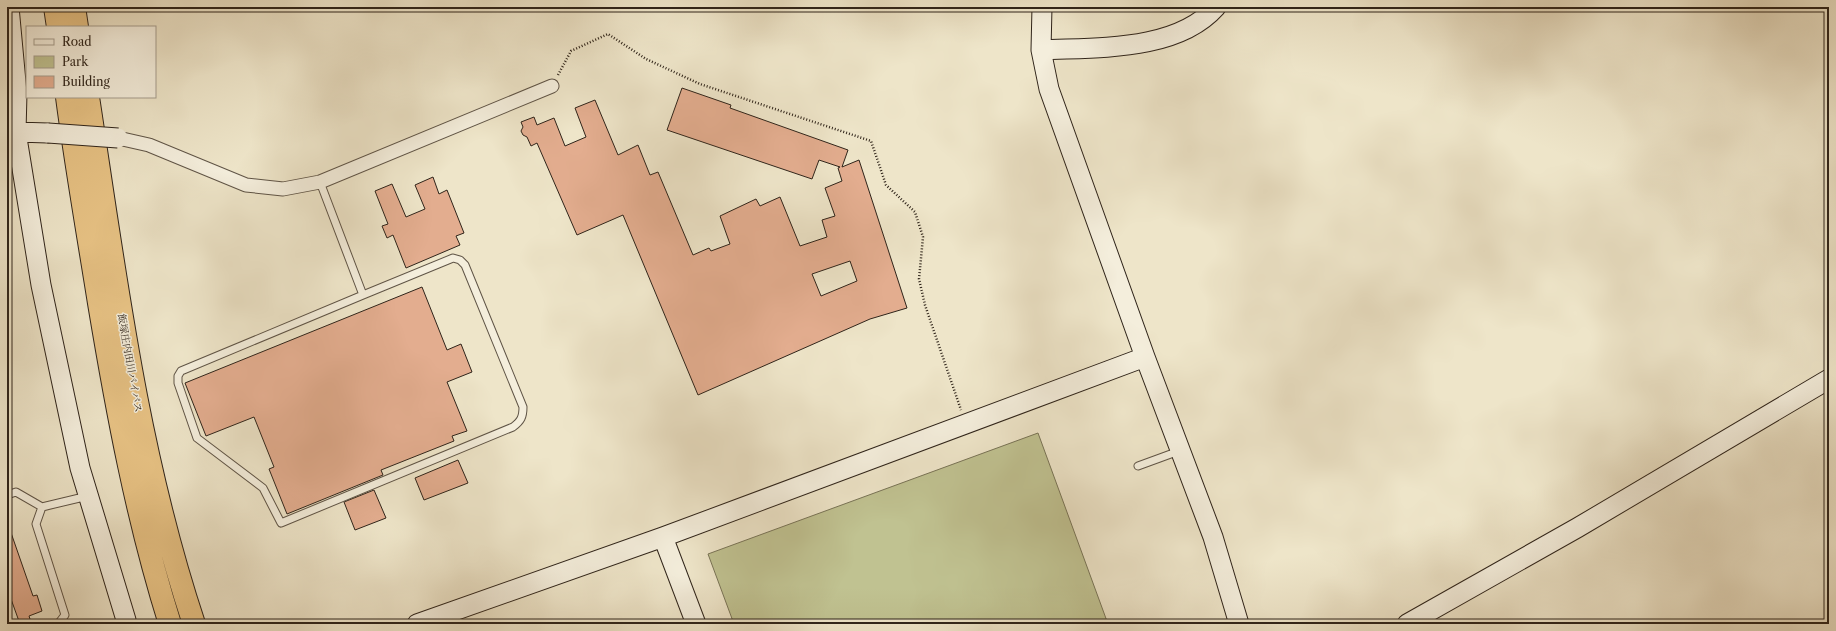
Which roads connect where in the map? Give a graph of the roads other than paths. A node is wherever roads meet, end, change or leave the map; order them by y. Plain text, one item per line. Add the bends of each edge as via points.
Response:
1 (8, 7) edge
2 (55, 7) edge
3 (74, 7) edge
4 (1042, 7) edge
5 (1216, 7) edge
6 (58, 26) edge
7 (77, 26) edge
8 (1041, 50) junction
9 (552, 86) road end
10 (67, 98) edge
11 (88, 98) edge
12 (12, 133) edge
13 (118, 138) joint
14 (320, 182) junction
15 (363, 295) junction
16 (1145, 357) junction
17 (1829, 379) edge
18 (1180, 450) junction
19 (1138, 466) dead end
20 (7, 495) edge
21 (88, 496) junction
22 (42, 507) junction
23 (663, 537) junction
24 (58, 624) edge
25 (126, 624) edge
26 (170, 624) edge
27 (194, 624) edge
28 (417, 624) edge
29 (696, 624) edge
30 (1239, 624) edge
31 (1406, 624) edge

1 - 12 street via 17,93
2 - 6 highway
3 - 7 highway
4 - 8 street
5 - 8 street via 1205,19 1170,37 1134,44
8 - 16 street via 1049,89
9 - 14 street
10 - 26 highway, 飯塚庄内田川バイパス via 75,161 116,404 154,574
11 - 27 highway, 飯塚庄内田川バイパス via 129,359 145,444 175,567
12 - 13 street, bridge
12 - 21 street via 41,285
13 - 14 street via 150,145 246,186 282,189
14 - 15 lane
15 - 15 lane via 453,258 460,260 465,265 523,407 523,416 513,427 281,523 263,488 196,438 178,376 181,371
16 - 18 street
16 - 23 street
17 - 31 street via 1584,524
18 - 19 lane
18 - 30 street via 1213,537
20 - 22 lane via 16,492
21 - 22 lane
21 - 25 street
22 - 24 lane via 36,524 65,615
23 - 28 street
23 - 29 street

